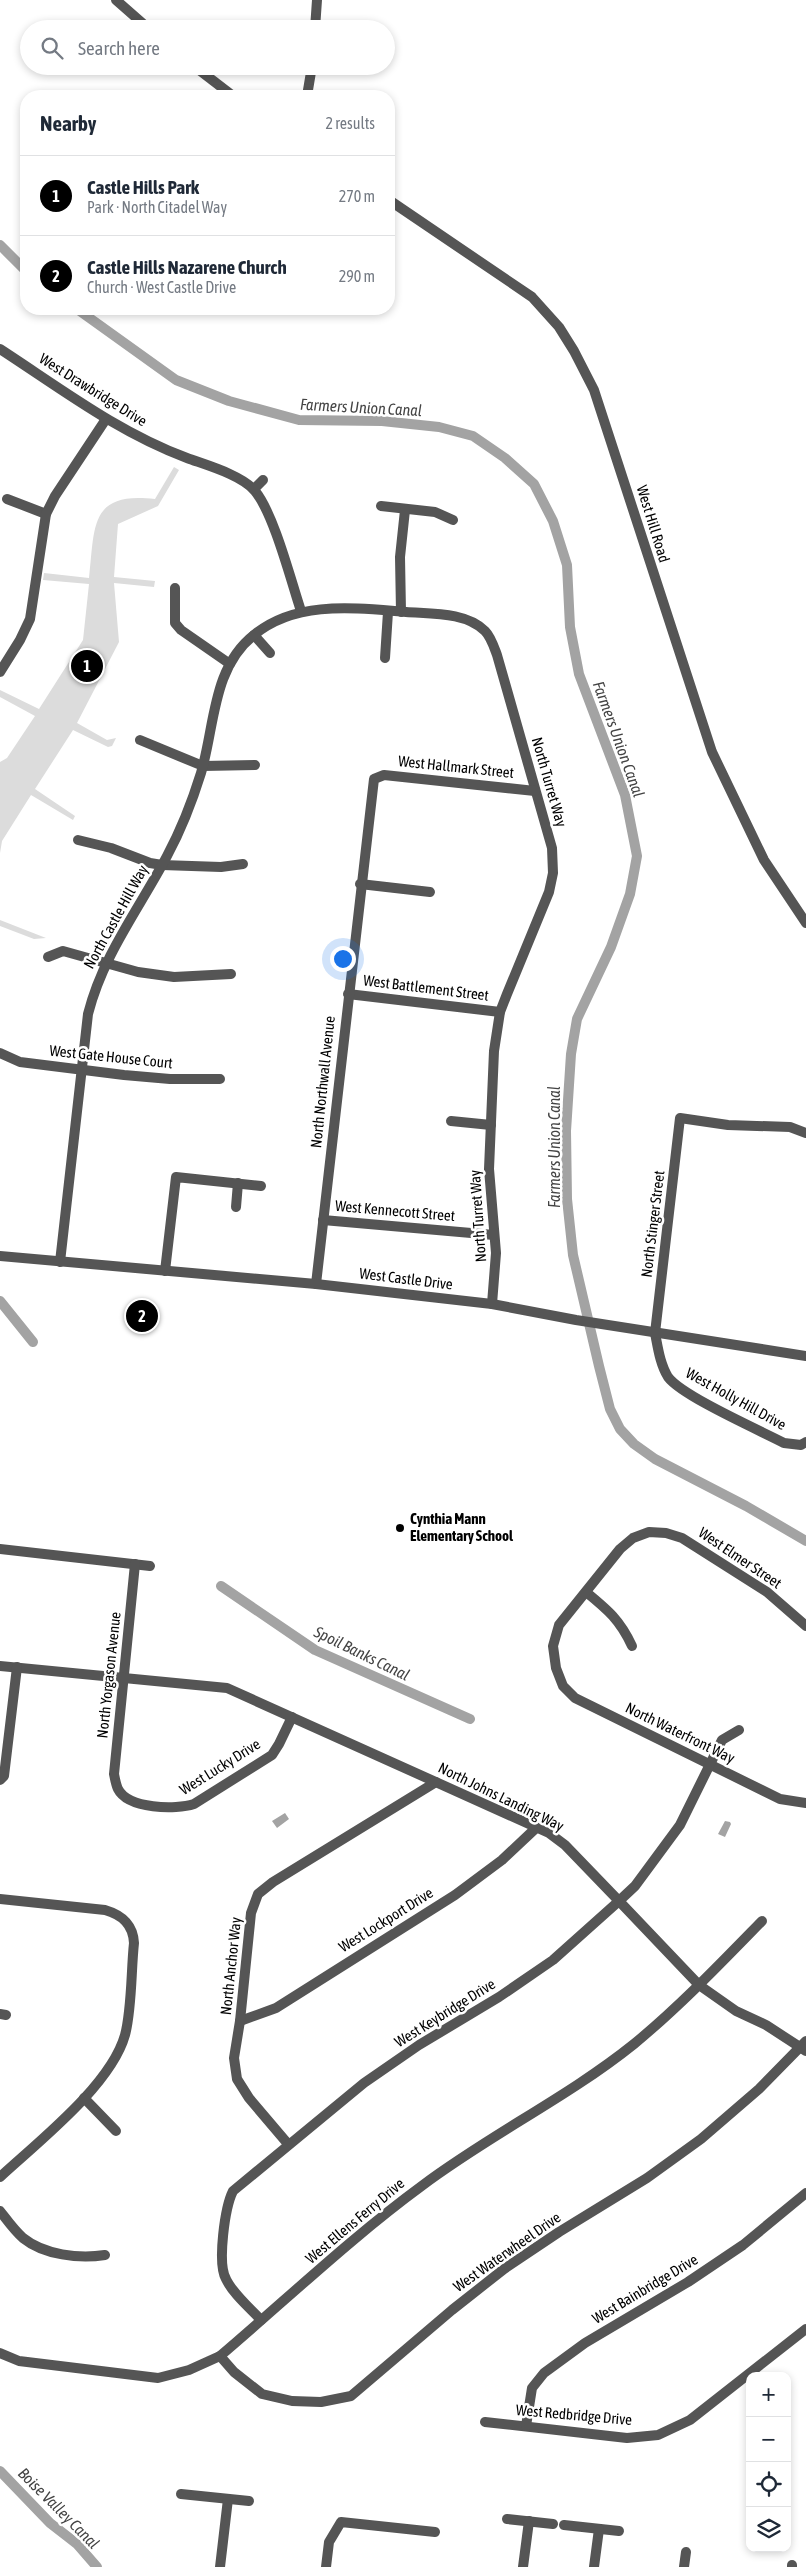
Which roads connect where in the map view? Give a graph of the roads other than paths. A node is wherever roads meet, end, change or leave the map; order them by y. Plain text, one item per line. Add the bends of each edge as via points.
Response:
1 (116, 0) edge
2 (317, 0) edge
3 (139, 20) edge
4 (316, 20) edge
5 (206, 75) edge
6 (311, 75) edge
7 (225, 90) edge
8 (309, 90) edge
9 (395, 204) edge
10 (0, 349) edge
11 (106, 419) junction
12 (263, 480) dead end
13 (254, 489) junction
14 (7, 499) dead end
15 (381, 506) dead end
16 (405, 510) junction
17 (46, 514) junction
18 (453, 520) dead end
19 (175, 588) dead end
20 (301, 611) junction
21 (388, 612) junction
22 (401, 612) junction
23 (254, 635) junction
24 (270, 653) dead end
25 (385, 658) dead end
26 (230, 664) junction
27 (0, 672) edge
28 (140, 740) dead end
29 (255, 764) dead end
30 (203, 766) junction
31 (374, 779) joint
32 (536, 791) junction
33 (78, 840) dead end
34 (243, 864) dead end
35 (162, 865) junction
36 (360, 884) junction
37 (430, 892) dead end
38 (806, 923) edge
39 (48, 957) dead end
40 (105, 963) junction
41 (231, 974) dead end
42 (348, 994) junction
43 (500, 1012) junction
44 (0, 1053) edge
45 (82, 1068) junction
46 (220, 1079) dead end
47 (451, 1120) dead end
48 (490, 1125) junction
49 (806, 1133) edge
50 (238, 1183) junction
51 (261, 1186) dead end
52 (236, 1207) dead end
53 (323, 1220) junction
54 (494, 1235) junction
55 (0, 1256) edge
56 (60, 1262) junction
57 (165, 1271) junction
58 (316, 1284) junction
59 (492, 1304) junction
60 (655, 1333) junction
61 (806, 1356) edge
62 (806, 1442) edge
63 (0, 1549) edge
64 (135, 1564) junction
65 (150, 1566) dead end
66 (586, 1592) junction
67 (806, 1626) edge
68 (632, 1646) dead end
69 (0, 1666) edge
70 (17, 1667) junction
71 (124, 1677) junction
72 (292, 1716) junction
73 (739, 1730) dead end
74 (710, 1764) junction
75 (0, 1780) edge
76 (436, 1782) junction
77 (118, 1790) joint
78 (806, 1804) edge
79 (536, 1828) junction
80 (0, 1899) edge
81 (619, 1901) junction
82 (762, 1920) dead end
83 (699, 1985) junction
84 (240, 2021) junction
85 (804, 2046) edge
86 (84, 2098) junction
87 (116, 2132) dead end
88 (288, 2144) junction
89 (0, 2178) edge
90 (806, 2193) edge
91 (0, 2211) edge
92 (105, 2255) dead end
93 (261, 2320) junction
94 (806, 2329) edge
95 (0, 2353) edge
96 (220, 2356) junction
97 (485, 2422) dead end
98 (526, 2426) junction
99 (181, 2494) dead end
100 (228, 2499) junction
101 (249, 2501) dead end
102 (507, 2519) dead end
103 (528, 2521) junction
104 (553, 2524) dead end
105 (564, 2525) dead end
106 (599, 2529) junction
107 (619, 2531) dead end
108 (435, 2532) dead end
109 (686, 2552) dead end
110 (220, 2567) edge
111 (326, 2567) edge
112 (523, 2567) edge
113 (594, 2567) edge
114 (684, 2567) edge

1 - 3 street
2 - 4 street
5 - 7 street
6 - 8 street
9 - 38 street, West Hill Road via 532,297 559,327 574,351 600,408 712,752 764,860
10 - 11 street, West Drawbridge Drive
11 - 13 street, West Drawbridge Drive via 181,456 226,472
11 - 17 street
12 - 13 street
13 - 20 street, West Drawbridge Drive via 265,507
14 - 17 street
15 - 16 street
16 - 18 street via 435,512
16 - 22 street via 400,557
17 - 27 street via 30,619
19 - 26 street via 175,623
20 - 21 street, North Turret Way via 331,608
20 - 23 street, North Castle Hill Way
21 - 22 street, North Turret Way
21 - 25 street
22 - 32 street, North Turret Way via 471,621 486,632 497,655
23 - 24 street
23 - 26 street, North Castle Hill Way
26 - 30 street, North Castle Hill Way via 218,694
28 - 30 street
29 - 30 street
30 - 35 street, North Castle Hill Way via 184,822
31 - 32 street, West Hallmark Street via 384,775
31 - 36 street, North Northwall Avenue
32 - 43 street, North Turret Way via 552,848 553,873 549,892
33 - 35 street
34 - 35 street via 221,867
35 - 40 street, North Castle Hill Way
36 - 37 street
36 - 42 street, North Northwall Avenue
39 - 40 street via 64,952
40 - 41 street via 174,977
40 - 45 street, North Castle Hill Way via 88,1014
42 - 43 street, West Battlement Street
42 - 53 street, North Northwall Avenue
43 - 48 street, North Turret Way via 494,1051
44 - 45 street, West Gate House Court via 20,1062
45 - 46 street, West Gate House Court via 124,1076
45 - 56 street, North Castle Hill Way
47 - 48 street
48 - 54 street, North Turret Way via 489,1169
49 - 60 street, North Stinger Street via 790,1127 728,1125 680,1118
50 - 51 street
50 - 52 street
50 - 57 street via 176,1177
53 - 54 street, West Kennecott Street
53 - 58 street, North Northwall Avenue
54 - 59 street, North Turret Way via 496,1268
55 - 56 street, West Castle Drive
56 - 57 street, West Castle Drive
57 - 58 street, West Castle Drive
58 - 59 street, West Castle Drive
59 - 60 street, West Castle Drive
60 - 61 street, West Castle Drive
60 - 62 street, West Holly Hill Drive via 664,1369 683,1390 784,1443 801,1445
63 - 64 street
64 - 65 street
64 - 71 street, North Yorgason Avenue
66 - 67 street, West Elmer Street via 620,1549 633,1538 649,1532 666,1532 682,1538 767,1592
66 - 68 street via 615,1616
66 - 74 street, North Waterfront Way via 559,1625 553,1646 563,1686 575,1698
69 - 70 street, North Johns Landing Way
70 - 71 street, North Johns Landing Way
70 - 75 street via 4,1776
71 - 72 street, North Johns Landing Way via 227,1688
71 - 77 street, North Yorgason Avenue via 114,1774
72 - 76 street, North Johns Landing Way
72 - 77 street, West Lucky Drive via 272,1754 194,1804 181,1808 155,1806 129,1801
73 - 74 street, West Keybridge Drive via 722,1740
74 - 78 street, North Waterfront Way via 780,1798
74 - 81 street, West Keybridge Drive via 676,1830 635,1886
76 - 79 street, North Johns Landing Way
76 - 84 street, North Anchor Way via 258,1894 251,1913
79 - 81 street, North Johns Landing Way via 565,1845
79 - 84 street, West Lockport Drive via 502,1860 455,1895 276,2008
80 - 86 street via 105,1910 118,1914 128,1923 133,1934 125,2033 117,2056
81 - 83 street, North Johns Landing Way
81 - 88 street, West Keybridge Drive via 553,1960 364,2083
82 - 83 street, West Ellens Ferry Drive
83 - 85 street, North Johns Landing Way via 736,2011
83 - 93 street, West Ellens Ferry Drive via 634,2044 588,2078 476,2147 422,2185
84 - 88 street, North Anchor Way via 234,2058 238,2080
85 - 96 street, West Waterwheel Drive via 701,2139 504,2269 351,2396 312,2402 262,2394
86 - 87 street
86 - 89 street
88 - 93 street, West Keybridge Drive via 240,2184 228,2202 222,2258 226,2279
90 - 98 street, West Bainbridge Drive via 696,2277 585,2343 544,2373 532,2388
91 - 92 street via 24,2238 42,2248 79,2257
93 - 96 street, West Ellens Ferry Drive
94 - 98 street, West Redbridge Drive via 690,2420 658,2434 627,2438
95 - 96 street, West Ellens Ferry Drive via 20,2362 158,2378 189,2370
97 - 98 street, West Redbridge Drive
99 - 100 street
100 - 101 street
100 - 110 street
102 - 103 street
103 - 104 street
103 - 112 street
105 - 106 street
106 - 107 street
106 - 113 street
108 - 111 street via 341,2522 329,2542
109 - 114 street

